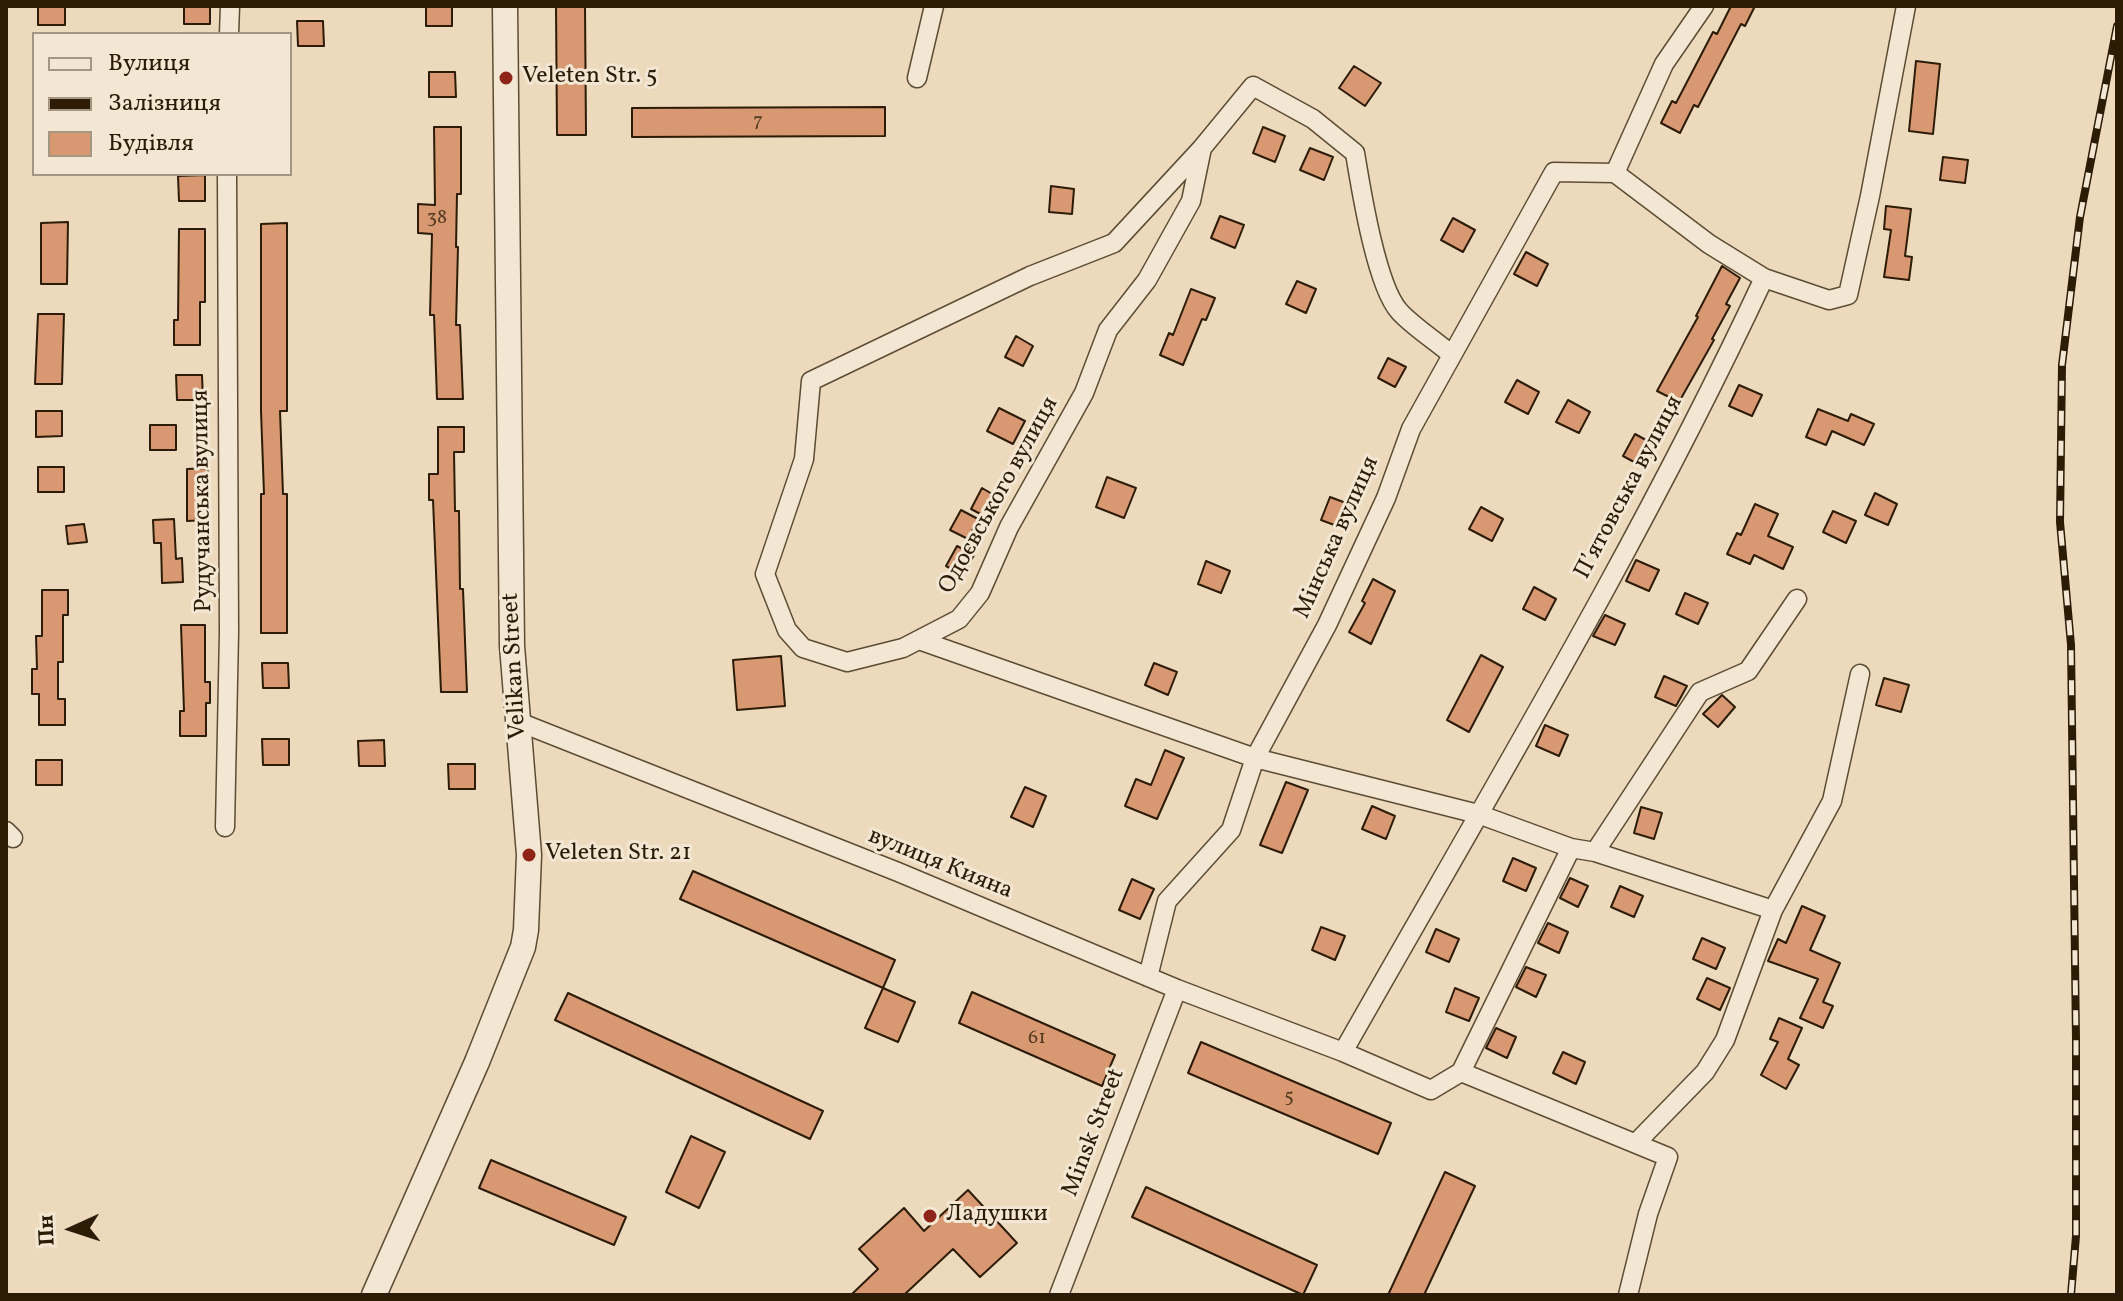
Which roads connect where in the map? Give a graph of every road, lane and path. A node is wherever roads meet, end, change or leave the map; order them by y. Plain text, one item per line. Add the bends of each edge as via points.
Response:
1 (230, 6) edge
2 (505, 6) edge
3 (934, 6) edge
4 (1704, 6) edge
5 (1906, 6) edge
6 (229, 32) edge
7 (917, 78) dead end
8 (1202, 148) junction
9 (1615, 173) junction
10 (227, 176) edge
11 (1764, 278) junction
12 (1452, 355) junction
13 (1797, 599) dead end
14 (919, 640) junction
15 (1860, 674) dead end
16 (519, 722) junction
17 (1255, 758) junction
18 (1478, 814) junction
19 (225, 827) dead end
20 (1571, 848) junction
21 (1595, 852) junction
22 (1773, 910) junction
23 (1148, 977) junction
24 (1177, 989) junction
25 (1343, 1052) junction
26 (1461, 1072) junction
27 (1636, 1143) junction
28 (374, 1295) edge
29 (1059, 1295) edge
30 (1628, 1295) edge

1 - 6 street
2 - 16 street, Velikan Street via 512,646
3 - 7 street
4 - 9 street via 1664,64
5 - 11 street via 1848,295 1829,300
8 - 12 street, Одоєвського вулиця via 1253,86 1313,119 1355,153 1382,276 1398,310
8 - 14 street, Одоєвського вулиця via 1191,201 1147,280 1108,330 1084,393 1009,527 980,593 959,619
8 - 14 street, Одоєвського вулиця via 1114,243 1030,276 811,381 804,459 765,574 787,630 803,648 847,662
9 - 11 street
9 - 12 street, Мінська вулиця via 1554,172
10 - 19 street, Рудучанська вулиця
11 - 18 street, П’ятовська вулиця via 1615,569
12 - 17 street, Мінська вулиця via 1411,429 1386,498 1327,625
13 - 21 street via 1748,671 1700,692
14 - 17 street
15 - 22 street via 1832,801
16 - 23 street, вулиця Кияна
16 - 28 street, Velikan Street via 529,855 523,947
17 - 18 street
17 - 23 street, Мінська вулиця via 1231,830 1167,901
18 - 20 street
18 - 25 street, П’ятовська вулиця
20 - 21 street
20 - 26 street
21 - 22 street
22 - 27 street via 1725,1040 1705,1072
23 - 24 street, вулиця Кияна
24 - 25 street, вулиця Кияна
24 - 29 street, Minsk Street
25 - 26 street, вулиця Кияна via 1431,1090
26 - 27 street
27 - 30 street via 1668,1157

